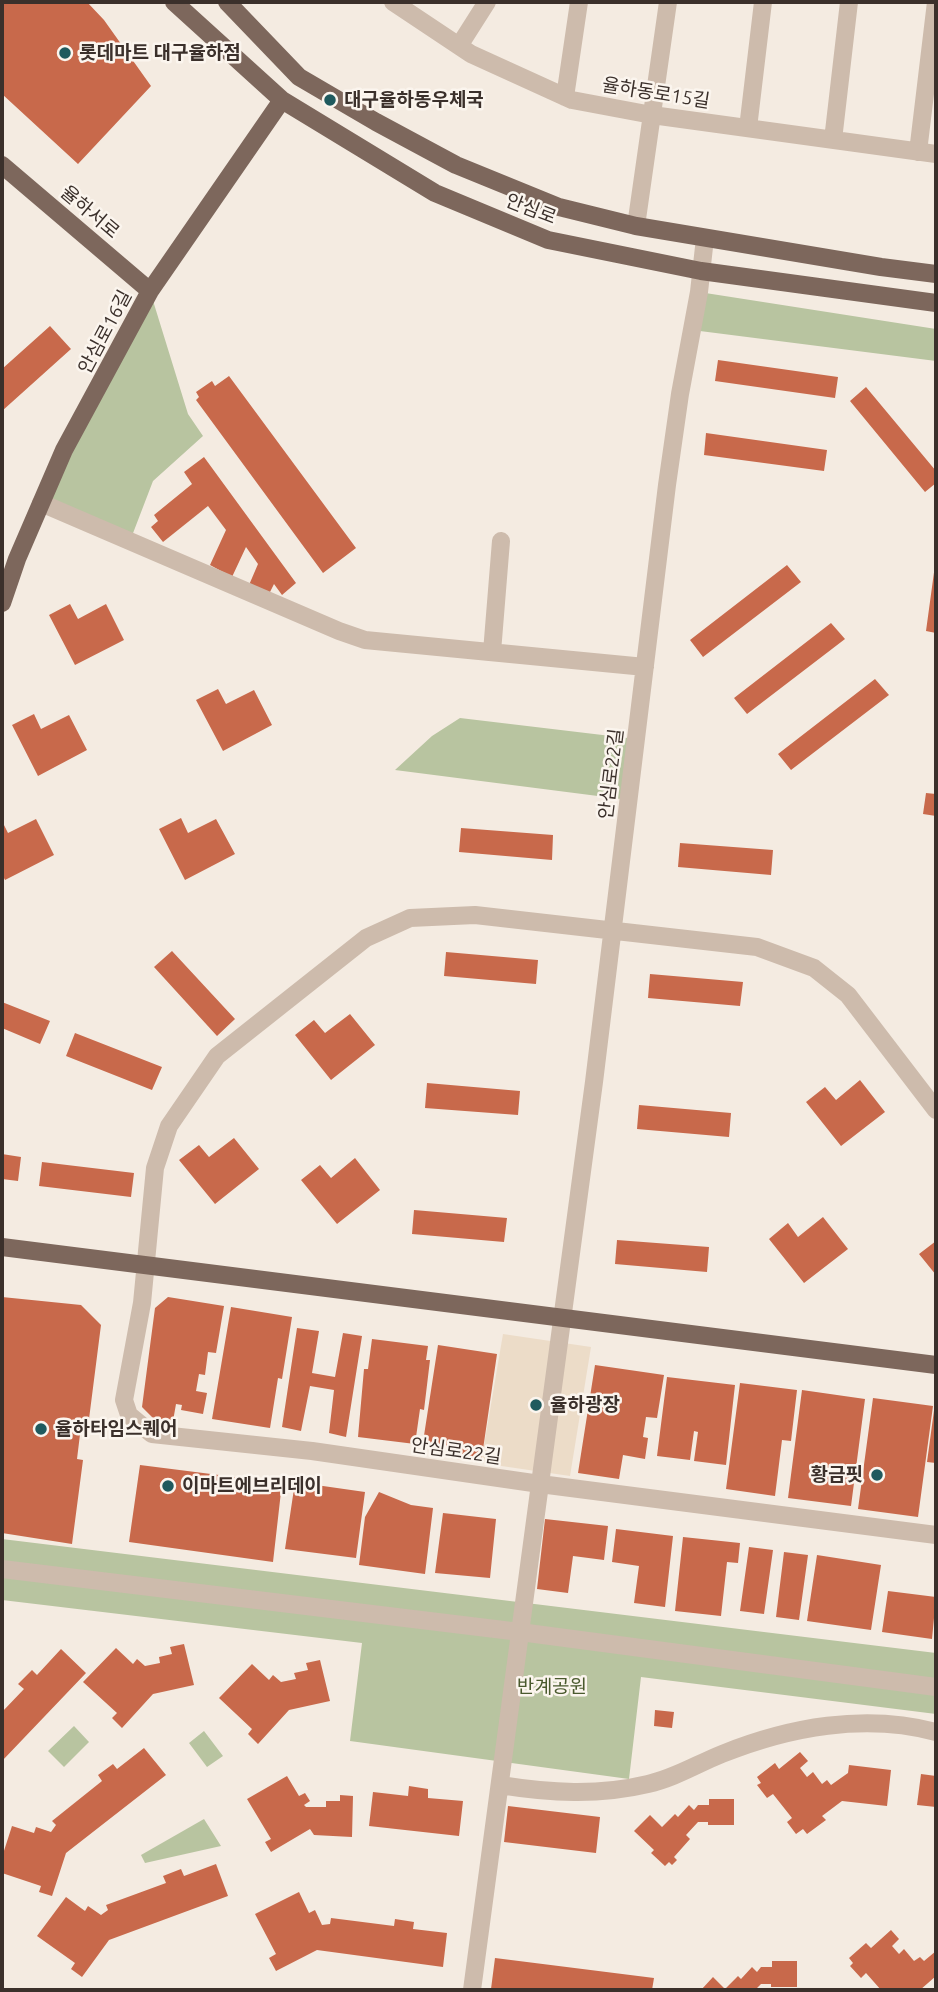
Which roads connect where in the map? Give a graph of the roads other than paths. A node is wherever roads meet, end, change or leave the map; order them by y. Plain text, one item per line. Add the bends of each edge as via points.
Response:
1 (174, 2) edge
2 (227, 2) edge
3 (393, 2) edge
4 (486, 2) edge
5 (579, 2) edge
6 (668, 2) edge
7 (763, 2) edge
8 (849, 2) edge
9 (936, 2) edge
10 (459, 46) junction
11 (565, 97) junction
12 (282, 100) junction
13 (652, 115) junction
14 (748, 128) junction
15 (833, 140) junction
16 (927, 153) edge
17 (2, 165) edge
18 (636, 226) junction
19 (705, 238) junction
20 (701, 271) junction
21 (936, 274) edge
22 (150, 291) junction
23 (936, 303) edge
24 (41, 503) junction
25 (501, 541) dead end
26 (2, 603) edge
27 (492, 652) junction
28 (645, 667) junction
29 (613, 931) junction
30 (936, 1110) edge
31 (2, 1247) edge
32 (146, 1264) junction
33 (563, 1316) junction
34 (936, 1365) edge
35 (540, 1484) junction
36 (936, 1535) edge
37 (2, 1569) edge
38 (520, 1632) junction
39 (936, 1687) edge
40 (936, 1732) edge
41 (500, 1784) junction
42 (472, 1990) edge

1 - 12 main road, 안심로
2 - 18 main road, 안심로 via 299,77 376,122 456,165 559,207
3 - 10 street, 율하동로15길
4 - 10 street
5 - 11 street
6 - 13 street
7 - 14 street
8 - 15 street
9 - 16 street
10 - 11 street, 율하동로15길
11 - 13 street, 율하동로15길
12 - 20 main road, 안심로 via 435,193 548,240
12 - 22 main road, 안심로16길
13 - 14 street, 율하동로15길
13 - 18 street
14 - 15 street, 율하동로15길
15 - 16 street, 율하동로15길
17 - 22 main road, 율하서로
18 - 19 main road, 안심로
19 - 20 street, 안심로22길
19 - 21 main road, 안심로
20 - 23 main road, 안심로
20 - 28 street, 안심로22길 via 667,485
22 - 24 main road, 안심로16길 via 64,450
24 - 26 main road, 안심로16길
24 - 27 street via 365,640
25 - 27 street
27 - 28 street
28 - 29 street, 안심로22길
29 - 30 street, 안심로22길 via 757,947 814,968 848,995
29 - 32 street, 안심로22길 via 475,915 410,918 366,938 217,1056 169,1126 155,1168
29 - 33 street, 안심로22길
31 - 32 main road
32 - 33 main road
32 - 35 street, 안심로22길 via 124,1400 129,1415 152,1434 312,1451
33 - 34 main road
33 - 35 street, 안심로22길
35 - 36 street, 안심로22길
35 - 38 street, 안심로22길
37 - 38 street
38 - 39 street
38 - 41 street, 안심로22길
40 - 41 street via 882,1723 817,1727 768,1738 663,1780 618,1790 551,1792
41 - 42 street, 안심로22길

